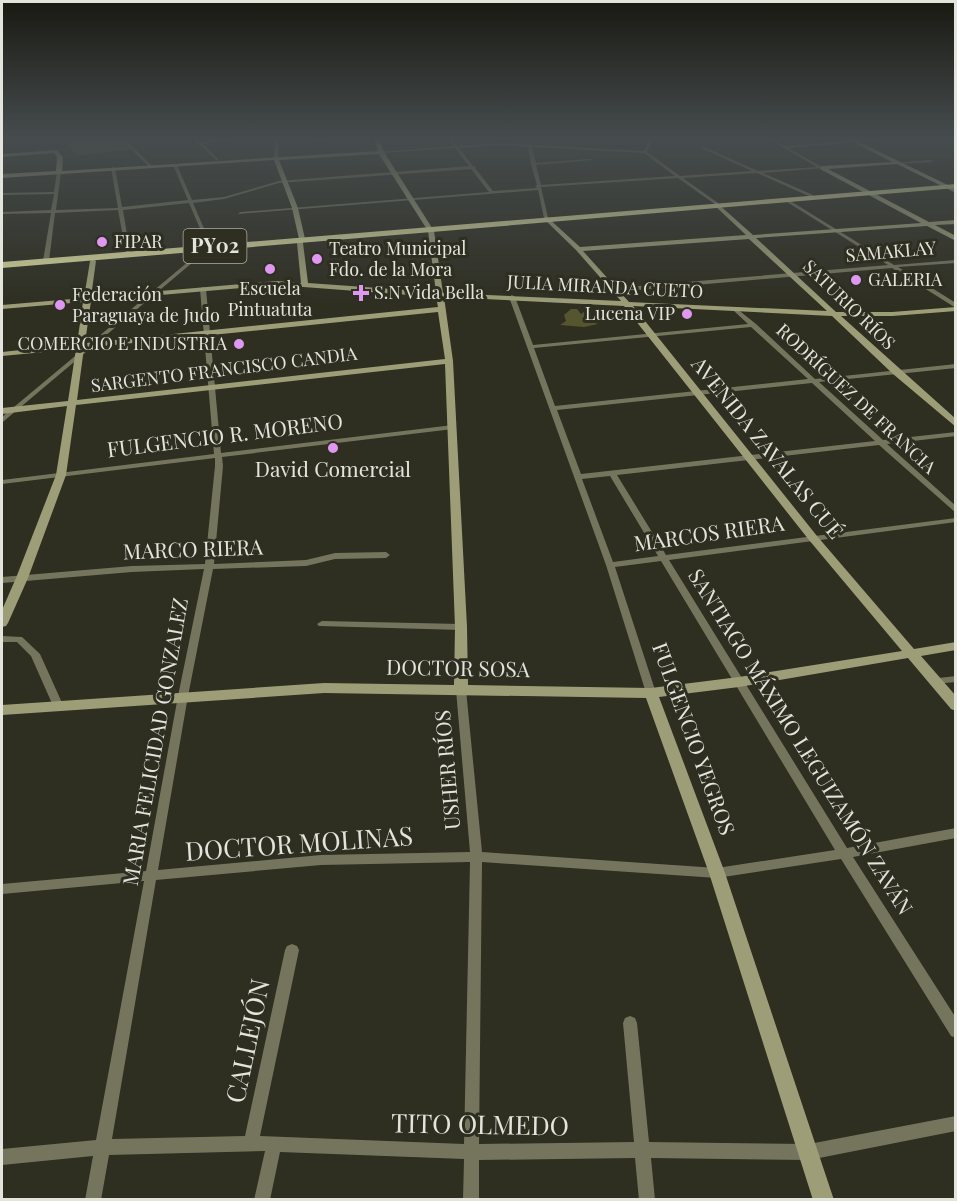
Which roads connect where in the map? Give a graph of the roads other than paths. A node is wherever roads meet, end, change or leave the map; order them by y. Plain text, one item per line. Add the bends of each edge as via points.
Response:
1 (57, 195) edge
2 (118, 195) edge
3 (188, 195) edge
4 (237, 195) edge
5 (290, 195) edge
6 (408, 195) edge
7 (456, 195) edge
8 (540, 195) edge
9 (703, 195) edge
10 (829, 195) edge
11 (849, 195) edge
12 (873, 195) edge
13 (811, 196) joint
14 (411, 199) junction
15 (190, 201) junction
16 (789, 201) junction
17 (719, 206) junction
18 (295, 208) junction
19 (120, 209) junction
20 (53, 211) junction
21 (2, 213) edge
22 (240, 213) dead end
23 (548, 220) junction
24 (956, 222) edge
25 (929, 225) junction
26 (430, 230) junction
27 (837, 231) junction
28 (755, 238) junction
29 (956, 239) edge
30 (301, 241) junction
31 (207, 249) junction
32 (578, 249) junction
33 (128, 254) junction
34 (111, 257) junction
35 (46, 261) junction
36 (93, 261) junction
37 (956, 261) edge
38 (2, 267) edge
39 (895, 267) junction
40 (794, 274) junction
41 (305, 285) junction
42 (203, 289) junction
43 (615, 290) junction
44 (155, 293) junction
45 (438, 294) junction
46 (512, 297) junction
47 (87, 299) junction
48 (626, 303) junction
49 (2, 307) edge
50 (956, 307) edge
51 (441, 309) junction
52 (736, 310) junction
53 (835, 315) junction
54 (754, 326) junction
55 (205, 333) junction
56 (652, 336) junction
57 (92, 345) junction
58 (530, 347) junction
59 (79, 351) junction
60 (2, 354) edge
61 (449, 360) junction
62 (956, 366) edge
63 (896, 372) junction
64 (816, 381) junction
65 (210, 388) junction
66 (697, 393) junction
67 (72, 404) junction
68 (553, 408) junction
69 (13, 410) junction
70 (2, 411) edge
71 (2, 420) edge
72 (956, 424) edge
73 (453, 427) junction
74 (956, 434) edge
75 (881, 442) junction
76 (218, 455) junction
77 (747, 458) junction
78 (612, 473) junction
79 (61, 475) junction
80 (577, 477) junction
81 (2, 482) edge
82 (956, 511) edge
83 (956, 520) edge
84 (813, 538) junction
85 (386, 555) dead end
86 (665, 560) junction
87 (609, 566) junction
88 (209, 568) junction
89 (22, 578) junction
90 (2, 580) edge
91 (2, 623) edge
92 (322, 624) dead end
93 (461, 627) junction
94 (2, 639) edge
95 (956, 646) edge
96 (911, 653) junction
97 (956, 679) edge
98 (934, 681) junction
99 (739, 682) junction
100 (461, 690) junction
101 (651, 693) junction
102 (183, 696) junction
103 (58, 705) junction
104 (956, 706) edge
105 (2, 710) edge
106 (956, 833) edge
107 (844, 854) junction
108 (476, 857) junction
109 (717, 873) junction
110 (151, 877) junction
111 (2, 889) edge
112 (292, 950) dead end
113 (630, 1023) dead end
114 (956, 1031) edge
115 (956, 1123) edge
116 (251, 1143) junction
117 (274, 1145) junction
118 (103, 1147) junction
119 (642, 1150) junction
120 (472, 1152) junction
121 (809, 1152) junction
122 (2, 1157) edge
123 (93, 1200) edge
124 (262, 1200) edge
125 (471, 1200) edge
126 (647, 1200) edge
127 (824, 1200) edge

1 - 20 street
2 - 19 street
3 - 15 street
4 - 15 street
5 - 18 street
6 - 14 street
7 - 14 street
8 - 23 street
9 - 17 street
10 - 13 highway, PY02
11 - 16 highway, PY02
12 - 25 street
13 - 17 highway, PY02
14 - 18 street
14 - 26 street
15 - 19 street
15 - 31 street
16 - 17 highway, PY02
16 - 27 street
17 - 23 highway, PY02
17 - 28 street, SATURIO RÍOS
18 - 22 street
18 - 30 street
19 - 20 street
19 - 33 street
20 - 21 street
20 - 35 street
23 - 26 highway, PY02
23 - 32 street, AVENIDA ZAVALAS CUÉ
24 - 25 street
25 - 27 street
25 - 29 street
26 - 30 highway, PY02
26 - 45 street, USHER RÍOS
27 - 28 street
27 - 39 street
28 - 32 street
28 - 40 street, SATURIO RÍOS
30 - 31 highway, PY02
30 - 41 street
31 - 33 highway, PY02
31 - 34 highway, PY02
31 - 44 street
32 - 43 street, AVENIDA ZAVALAS CUÉ
33 - 34 highway, PY02
34 - 35 highway, PY02
34 - 36 highway, PY02
35 - 38 highway, PY02
36 - 38 highway, PY02
36 - 47 street
37 - 39 street, SAMAKLAY
39 - 40 street, SAMAKLAY
39 - 50 street
40 - 43 street, SAMAKLAY
40 - 53 street, SATURIO RÍOS
41 - 42 street, JULIA MIRANDA CUETO
41 - 45 street, JULIA MIRANDA CUETO
42 - 44 street, JULIA MIRANDA CUETO
42 - 55 street, MARIA FELICIDAD GONZALEZ
43 - 48 street, AVENIDA ZAVALAS CUÉ
44 - 47 street, JULIA MIRANDA CUETO
44 - 57 street
45 - 46 street, JULIA MIRANDA CUETO
45 - 51 street, USHER RÍOS
46 - 48 street, JULIA MIRANDA CUETO
46 - 58 street, FULGENCIO YEGROS
47 - 49 street, JULIA MIRANDA CUETO
47 - 59 street
48 - 52 street, JULIA MIRANDA CUETO
48 - 56 street, AVENIDA ZAVALAS CUÉ
50 - 53 street, JULIA MIRANDA CUETO
51 - 55 street
51 - 61 street, USHER RÍOS
52 - 53 street, JULIA MIRANDA CUETO
52 - 54 street, RODRÍGUEZ DE FRANCIA
53 - 63 street, SATURIO RÍOS
54 - 56 street
54 - 64 street, RODRÍGUEZ DE FRANCIA
55 - 57 street
55 - 65 street, MARIA FELICIDAD GONZALEZ
56 - 58 street
56 - 66 street, AVENIDA ZAVALAS CUÉ
57 - 59 street
58 - 68 street, FULGENCIO YEGROS
59 - 60 street
59 - 67 street
59 - 69 street
61 - 65 street, SARGENTO FRANCISCO CANDIA
61 - 73 street, USHER RÍOS
62 - 63 street
63 - 64 street
63 - 72 street, SATURIO RÍOS
64 - 66 street
64 - 75 street, RODRÍGUEZ DE FRANCIA
65 - 67 street, SARGENTO FRANCISCO CANDIA
65 - 76 street, MARIA FELICIDAD GONZALEZ
66 - 68 street
66 - 77 street, AVENIDA ZAVALAS CUÉ
67 - 69 street, SARGENTO FRANCISCO CANDIA
67 - 79 street
68 - 80 street, FULGENCIO YEGROS
69 - 70 street, SARGENTO FRANCISCO CANDIA
69 - 71 street
73 - 76 street, FULGENCIO R. MORENO
73 - 93 street, USHER RÍOS
74 - 75 street
75 - 77 street
75 - 82 street, RODRÍGUEZ DE FRANCIA
76 - 79 street, FULGENCIO R. MORENO
76 - 88 street, MARIA FELICIDAD GONZALEZ
77 - 78 street
77 - 84 street, AVENIDA ZAVALAS CUÉ
78 - 80 street
78 - 86 street, SANTIAGO MÁXIMO LEGUIZAMÓN ZAVÁN
79 - 81 street, FULGENCIO R. MORENO
79 - 89 street
80 - 87 street, FULGENCIO YEGROS
83 - 84 street, MARCOS RIERA
84 - 86 street, MARCOS RIERA
84 - 96 street, AVENIDA ZAVALAS CUÉ
85 - 88 street, MARCO RIERA
86 - 87 street, MARCOS RIERA
86 - 99 street, SANTIAGO MÁXIMO LEGUIZAMÓN ZAVÁN
87 - 101 street, FULGENCIO YEGROS
88 - 89 street, MARCO RIERA via 132,569
88 - 102 street, MARIA FELICIDAD GONZALEZ
89 - 90 street, MARCO RIERA
89 - 91 street
92 - 93 street
93 - 100 street, USHER RÍOS
94 - 103 street via 19,639 35,654
95 - 96 street, DOCTOR SOSA
96 - 98 street, AVENIDA ZAVALAS CUÉ
96 - 99 street, DOCTOR SOSA
97 - 98 street
98 - 104 street, AVENIDA ZAVALAS CUÉ
99 - 101 street, DOCTOR SOSA
99 - 107 street, SANTIAGO MÁXIMO LEGUIZAMÓN ZAVÁN
100 - 101 street, DOCTOR SOSA
100 - 102 street, DOCTOR SOSA via 324,688
100 - 108 street, USHER RÍOS
101 - 109 street, FULGENCIO YEGROS
102 - 103 street, DOCTOR SOSA
102 - 110 street, MARIA FELICIDAD GONZALEZ
103 - 105 street, DOCTOR SOSA
106 - 107 street, DOCTOR MOLINAS
107 - 109 street, DOCTOR MOLINAS
107 - 114 street, SANTIAGO MÁXIMO LEGUIZAMÓN ZAVÁN
108 - 109 street, DOCTOR MOLINAS
108 - 110 street, DOCTOR MOLINAS via 321,860
108 - 120 street, USHER RÍOS
109 - 121 street, FULGENCIO YEGROS
110 - 111 street, DOCTOR MOLINAS
110 - 118 street, MARIA FELICIDAD GONZALEZ
112 - 116 street, CALLEJÓN
113 - 119 street
115 - 121 street, TITO OLMEDO
116 - 117 street, TITO OLMEDO
116 - 118 street, TITO OLMEDO
117 - 120 street, TITO OLMEDO
117 - 124 street
118 - 122 street, TITO OLMEDO
118 - 123 street, MARIA FELICIDAD GONZALEZ
119 - 120 street, TITO OLMEDO
119 - 121 street, TITO OLMEDO
119 - 126 street
120 - 125 street, USHER RÍOS
121 - 127 street, FULGENCIO YEGROS

